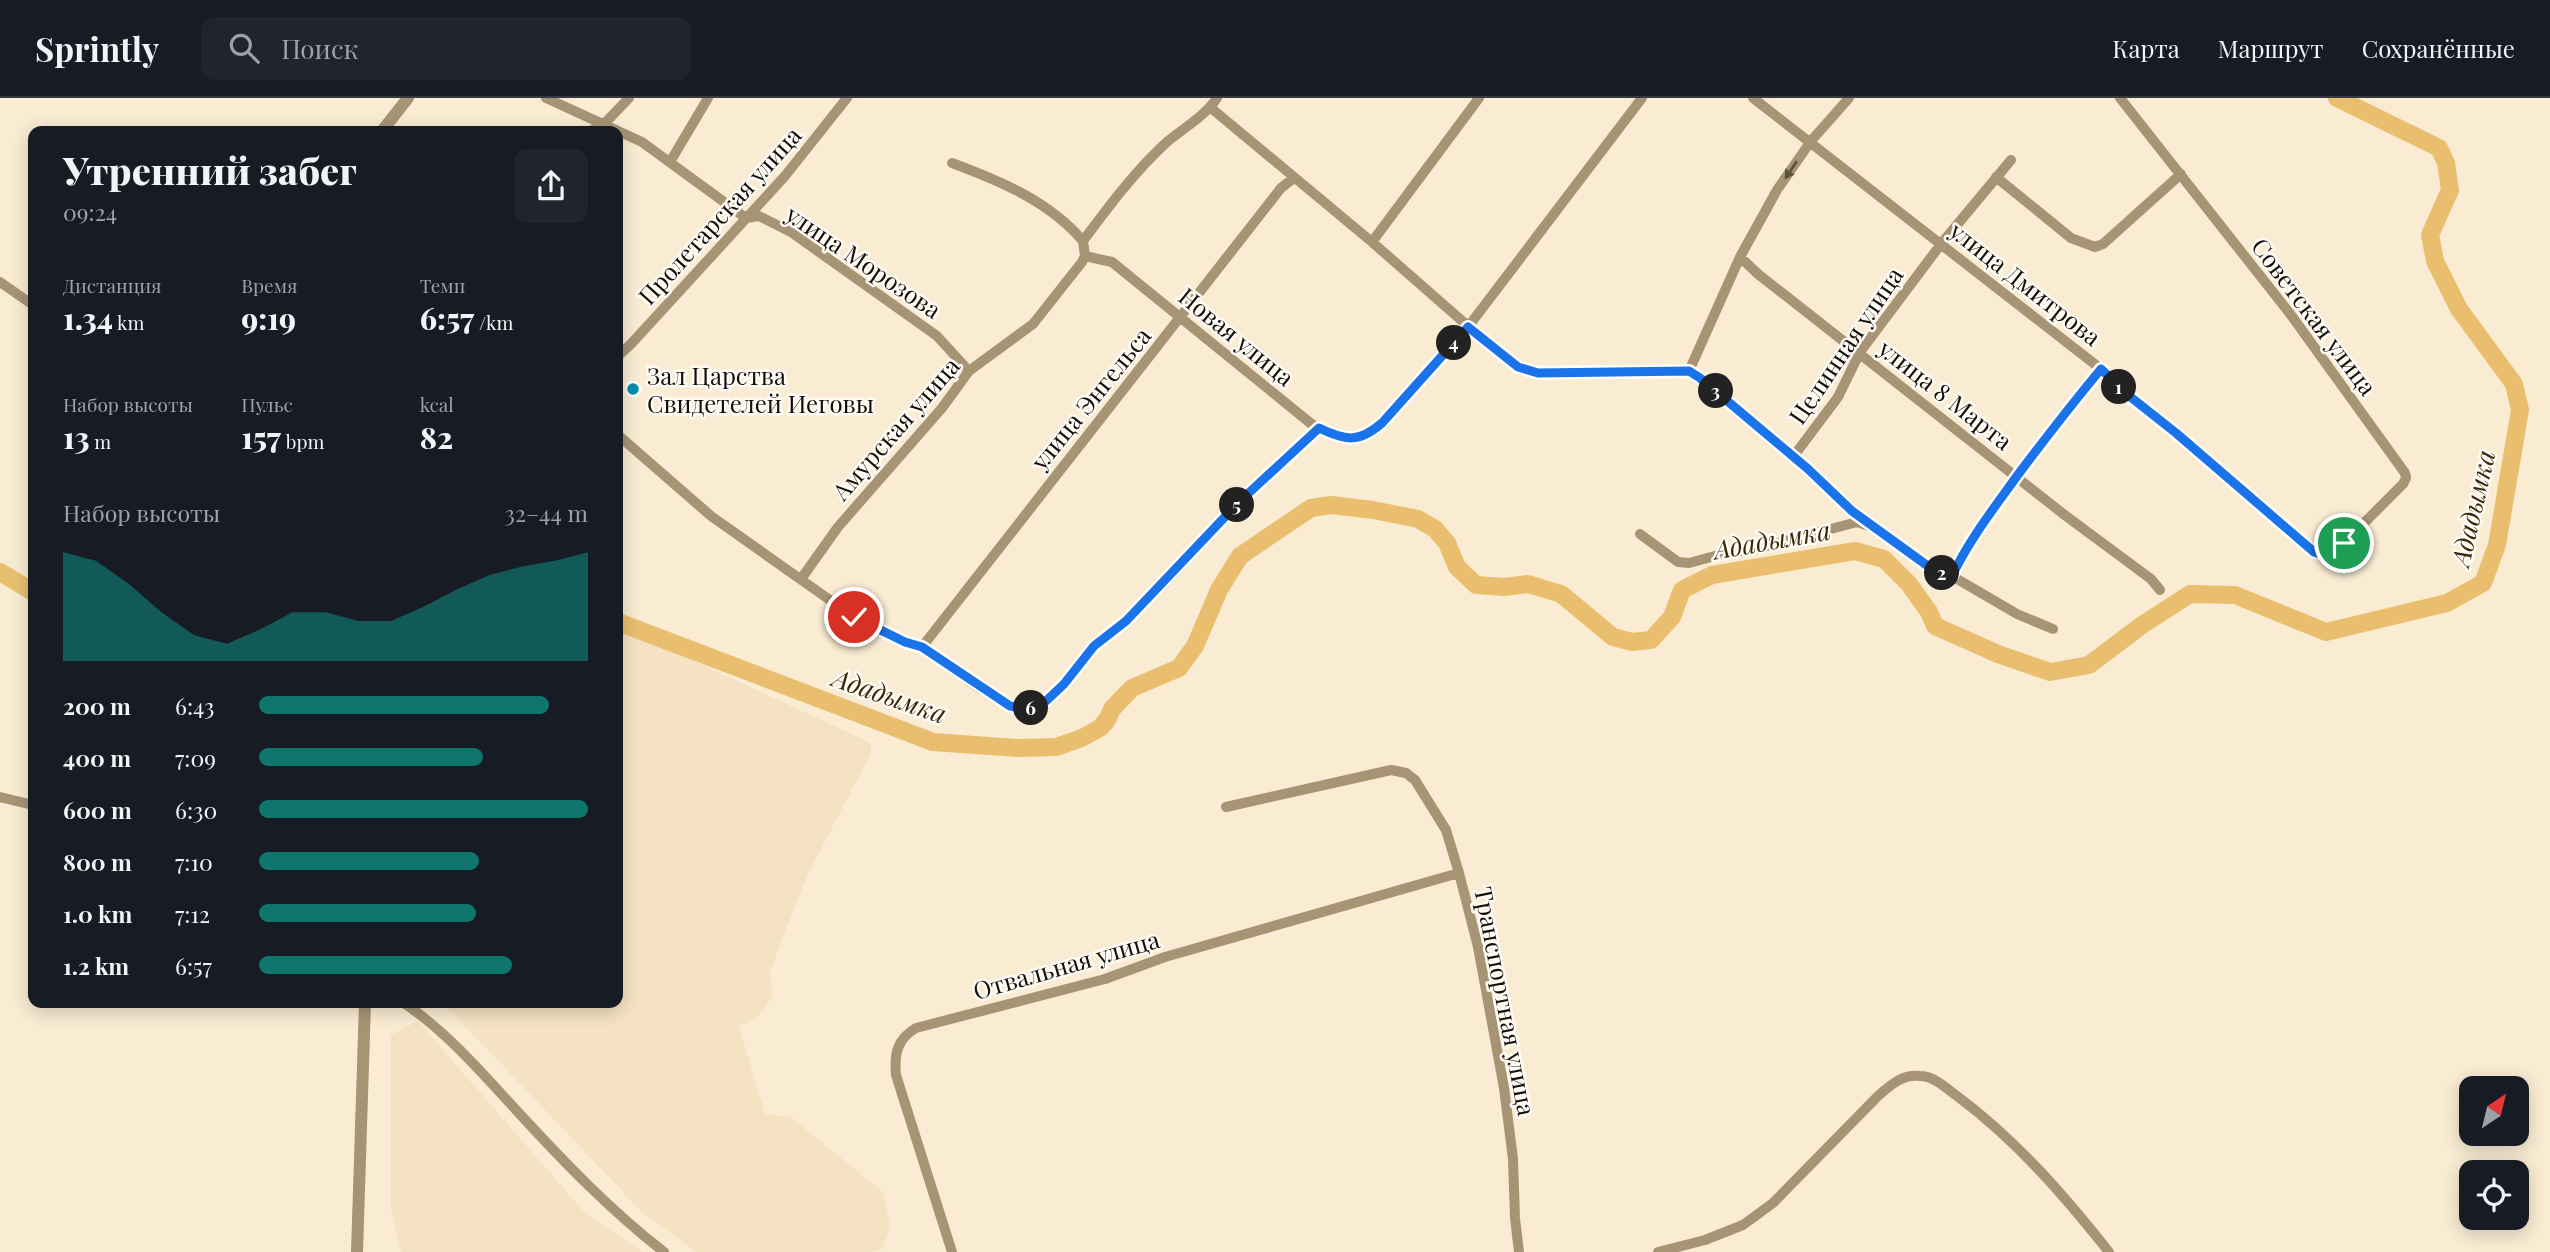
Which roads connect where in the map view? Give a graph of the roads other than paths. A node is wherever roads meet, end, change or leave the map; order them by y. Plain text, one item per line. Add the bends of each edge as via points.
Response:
1 (408, 98) edge
2 (546, 98) edge
3 (629, 98) edge
4 (708, 98) edge
5 (847, 98) edge
6 (1479, 98) edge
7 (1642, 98) edge
8 (1753, 98) edge
9 (1849, 98) edge
10 (2120, 98) edge
11 (1214, 103) edge
12 (603, 125) joint
13 (386, 126) edge
14 (623, 134) edge
15 (1811, 141) junction
16 (2011, 160) dead end
17 (670, 162) junction
18 (952, 163) dead end
19 (2181, 174) junction
20 (1996, 177) junction
21 (1294, 178) junction
22 (746, 218) junction
23 (1083, 242) junction
24 (1372, 242) junction
25 (1941, 244) junction
26 (1085, 256) junction
27 (1740, 257) junction
28 (0, 282) edge
29 (28, 302) edge
30 (1181, 319) junction
31 (1468, 327) junction
32 (623, 351) edge
33 (1860, 352) junction
34 (2101, 369) junction
35 (970, 370) junction
36 (1689, 371) junction
37 (1319, 428) junction
38 (623, 439) edge
39 (1793, 457) junction
40 (2017, 477) junction
41 (1875, 528) junction
42 (1640, 534) dead end
43 (2333, 554) joint
44 (1952, 576) junction
45 (801, 579) junction
46 (2160, 590) dead end
47 (2053, 629) dead end
48 (922, 647) junction
49 (0, 797) edge
50 (28, 804) edge
51 (1226, 807) dead end
52 (1459, 873) junction
53 (365, 1008) edge
54 (410, 1008) edge
55 (356, 1252) edge
56 (664, 1252) edge
57 (952, 1252) edge
58 (1519, 1252) edge
59 (1658, 1252) edge
60 (2109, 1252) edge

1 - 13 street
2 - 12 street, улица Морозова
3 - 12 street
4 - 17 street
5 - 22 street, Пролетарская улица
6 - 24 street
7 - 31 street
8 - 15 street, улица Дмитрова
9 - 15 street
10 - 19 street, Советская улица
11 - 21 street
11 - 23 street via 1120,190
14 - 17 street, улица Морозова
15 - 25 street, улица Дмитрова
15 -> 27 street
16 - 20 street, Целинная улица
17 - 22 street, улица Морозова
18 - 23 street via 1022,193
19 - 20 street via 2095,247 2071,238
19 - 43 street, Советская улица via 2405,473 2403,484
20 - 25 street, Целинная улица
21 - 24 street
21 - 30 street, улица Энгельса via 1281,188
22 - 32 street, Пролетарская улица
22 - 35 street, улица Морозова via 759,216 792,232 937,336
23 - 26 street
24 - 31 street
25 - 33 street, Целинная улица
25 - 34 street, улица Дмитрова
26 - 30 street, Новая улица via 1112,262
26 - 35 street, Амурская улица via 1033,324
27 - 33 street, улица 8 Марта
27 - 36 street
28 - 29 street
30 - 37 street, Новая улица
30 - 48 street, улица Энгельса
31 - 36 street via 1518,367 1538,373
31 - 37 street, Новая улица via 1366,436 1340,439
33 - 39 street, Целинная улица via 1838,397
33 - 40 street, улица 8 Марта
34 - 40 street
34 - 43 street, улица Дмитрова via 2314,552
35 - 45 street, Амурская улица via 838,527
36 - 39 street
37 - 48 street via 1240,501 1126,621 1094,646 1046,701 1028,709 1010,706
38 - 45 street via 711,516
39 - 41 street
40 - 44 street
40 - 46 street, улица 8 Марта
41 - 42 street via 1857,522 1689,563 1678,562
41 - 44 street via 1932,569
44 - 47 street
45 - 48 street via 854,617
49 - 50 street
51 - 52 street, Транспортная улица via 1391,771 1406,773 1446,830
52 - 57 street, Отвальная улица via 1165,957 1105,979 910,1031 897,1048 896,1075
52 - 58 street, Транспортная улица via 1504,1088
53 - 55 street
54 - 56 street via 471,1061 627,1223
59 - 60 street via 1743,1225 1773,1203 1887,1089 1908,1076 1923,1075 1982,1114 2022,1152 2058,1188

